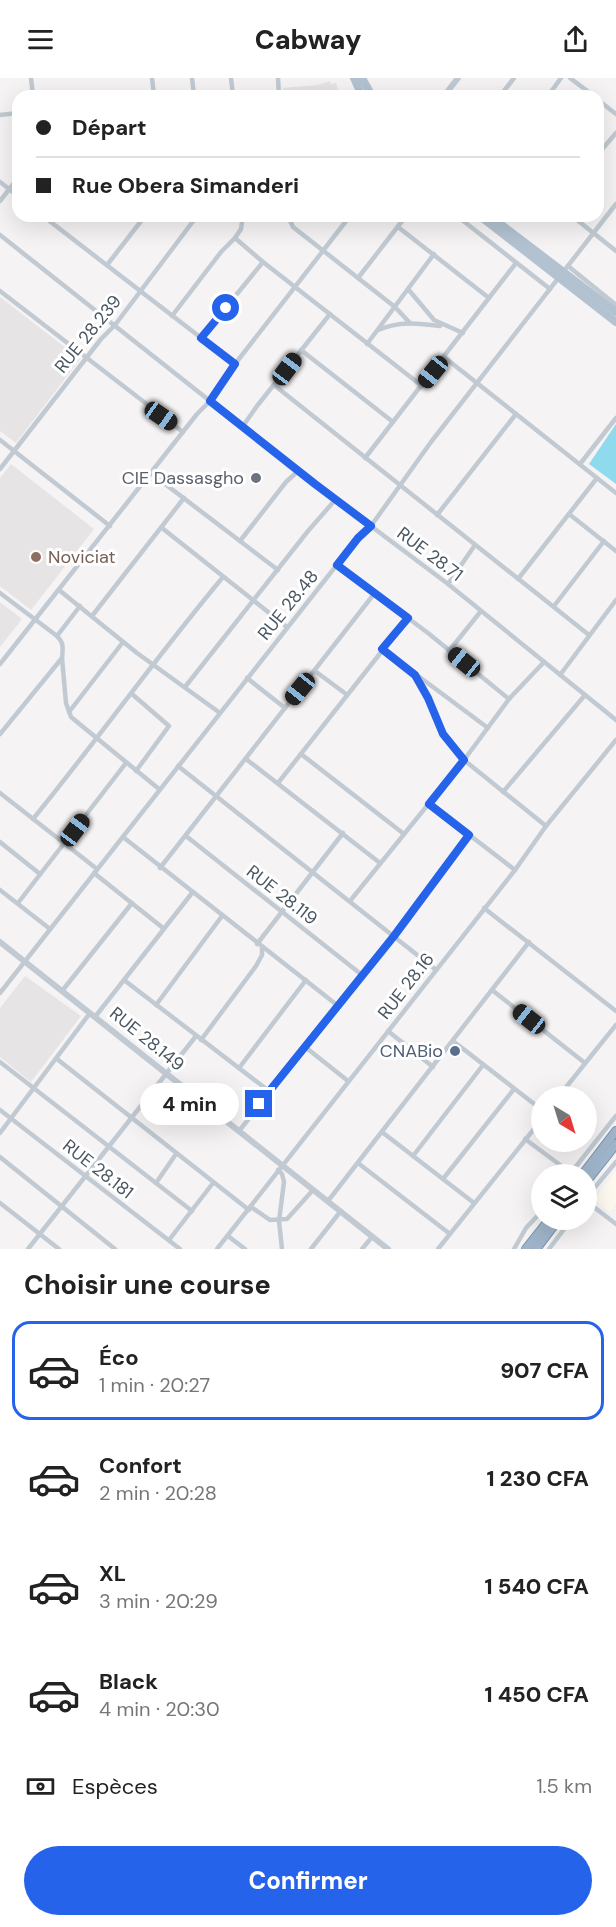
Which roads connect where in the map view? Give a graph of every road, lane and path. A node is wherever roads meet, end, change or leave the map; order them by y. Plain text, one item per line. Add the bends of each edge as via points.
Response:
1 (458, 78) edge
2 (514, 78) edge
3 (570, 78) edge
4 (449, 90) edge
5 (505, 90) edge
6 (586, 90) edge
7 (604, 105) edge
8 (616, 114) edge
9 (616, 133) edge
10 (604, 147) edge
11 (0, 182) edge
12 (12, 185) edge
13 (9, 189) junction
14 (12, 191) edge
15 (0, 201) edge
16 (616, 204) edge
17 (604, 219) edge
18 (52, 222) edge
19 (140, 222) edge
20 (192, 222) edge
21 (243, 222) edge
22 (291, 222) edge
23 (345, 222) edge
24 (402, 222) edge
25 (465, 222) edge
26 (489, 222) edge
27 (504, 222) edge
28 (580, 222) edge
29 (601, 222) edge
30 (398, 227) junction
31 (593, 232) junction
32 (0, 235) edge
33 (235, 238) junction
34 (323, 251) junction
35 (616, 251) edge
36 (434, 254) junction
37 (263, 262) junction
38 (516, 263) junction
39 (107, 265) junction
40 (564, 272) junction
41 (358, 278) junction
42 (295, 287) junction
43 (408, 289) junction
44 (550, 289) junction
45 (140, 290) junction
46 (0, 291) edge
47 (489, 298) junction
48 (616, 305) edge
49 (395, 307) junction
50 (616, 312) edge
51 (330, 314) junction
52 (172, 316) junction
53 (616, 322) edge
54 (410, 323) junction
55 (115, 325) junction
56 (446, 326) junction
57 (377, 330) junction
58 (463, 333) junction
59 (201, 338) junction
60 (367, 344) junction
61 (301, 350) junction
62 (444, 357) junction
63 (86, 358) junction
64 (235, 364) junction
65 (477, 383) junction
66 (274, 385) junction
67 (422, 386) junction
68 (210, 401) junction
69 (516, 414) junction
70 (616, 418) edge
71 (393, 422) junction
72 (243, 426) junction
73 (183, 432) junction
74 (0, 440) edge
75 (15, 451) junction
76 (365, 458) junction
77 (580, 464) junction
78 (0, 469) edge
79 (298, 471) junction
80 (152, 474) junction
81 (597, 477) junction
82 (399, 485) junction
83 (616, 493) edge
84 (184, 498) junction
85 (336, 500) junction
86 (569, 514) junction
87 (437, 515) junction
88 (110, 526) junction
89 (371, 526) junction
90 (162, 528) junction
91 (240, 541) junction
92 (604, 541) junction
93 (475, 545) junction
94 (616, 550) edge
95 (337, 565) junction
96 (278, 570) junction
97 (223, 577) junction
98 (518, 579) junction
99 (448, 584) junction
100 (59, 590) junction
101 (0, 593) edge
102 (374, 594) junction
103 (616, 600) edge
104 (254, 601) junction
105 (80, 606) junction
106 (554, 606) junction
107 (481, 611) junction
108 (92, 616) junction
109 (408, 618) junction
110 (35, 621) junction
111 (287, 627) junction
112 (588, 635) junction
113 (57, 636) junction
114 (123, 642) junction
115 (382, 649) junction
116 (449, 651) junction
117 (62, 658) junction
118 (544, 662) junction
119 (0, 664) edge
120 (153, 664) junction
121 (315, 671) junction
122 (415, 675) junction
123 (560, 675) junction
124 (247, 678) junction
125 (185, 687) junction
126 (132, 694) junction
127 (346, 694) junction
128 (585, 695) junction
129 (509, 699) junction
130 (285, 708) junction
131 (69, 712) junction
132 (220, 712) junction
133 (616, 720) edge
134 (488, 728) junction
135 (1, 730) edge
136 (98, 738) junction
137 (616, 740) edge
138 (301, 753) junction
139 (246, 759) junction
140 (464, 760) junction
141 (126, 763) junction
142 (178, 766) junction
143 (136, 771) junction
144 (278, 783) junction
145 (159, 789) junction
146 (503, 792) junction
147 (0, 793) edge
148 (216, 797) junction
149 (429, 804) junction
150 (33, 819) junction
151 (546, 826) junction
152 (343, 833) junction
153 (404, 834) junction
154 (469, 835) junction
155 (186, 836) junction
156 (123, 837) junction
157 (0, 842) edge
158 (64, 843) junction
159 (380, 863) junction
160 (160, 868) junction
161 (514, 870) junction
162 (95, 871) junction
163 (311, 872) junction
164 (40, 874) junction
165 (0, 890) edge
166 (192, 892) junction
167 (350, 901) junction
168 (18, 903) junction
169 (132, 903) junction
170 (484, 908) junction
171 (281, 912) junction
172 (222, 916) junction
173 (163, 928) junction
174 (50, 929) junction
175 (394, 936) junction
176 (0, 942) edge
177 (529, 942) junction
178 (256, 944) junction
179 (262, 948) junction
180 (25, 961) junction
181 (435, 969) junction
182 (362, 975) junction
183 (124, 980) junction
184 (306, 980) junction
185 (492, 990) junction
186 (62, 991) junction
187 (0, 993) edge
188 (156, 1005) junction
189 (337, 1005) junction
190 (616, 1011) edge
191 (93, 1015) junction
192 (616, 1025) edge
193 (388, 1031) junction
194 (198, 1038) junction
195 (453, 1041) junction
196 (304, 1046) junction
197 (57, 1059) junction
198 (0, 1062) edge
199 (585, 1064) junction
200 (483, 1065) junction
201 (433, 1066) junction
202 (239, 1068) junction
203 (166, 1074) junction
204 (348, 1081) junction
205 (567, 1086) edge
206 (34, 1088) junction
207 (514, 1089) junction
208 (269, 1091) junction
209 (531, 1102) edge
210 (0, 1110) edge
211 (616, 1116) edge
212 (11, 1118) junction
213 (131, 1118) junction
214 (239, 1131) junction
215 (382, 1131) junction
216 (616, 1131) edge
217 (531, 1132) edge
218 (0, 1133) edge
219 (525, 1139) junction
220 (616, 1144) edge
221 (109, 1145) junction
222 (176, 1154) junction
223 (413, 1156) junction
224 (0, 1157) edge
225 (616, 1162) edge
226 (358, 1163) junction
227 (558, 1164) edge
228 (579, 1164) edge
229 (591, 1164) edge
230 (280, 1168) junction
231 (597, 1168) edge
232 (85, 1176) junction
233 (443, 1179) junction
234 (213, 1182) junction
235 (156, 1183) junction
236 (597, 1186) edge
237 (313, 1190) junction
238 (328, 1201) junction
239 (0, 1203) edge
240 (474, 1203) junction
241 (62, 1207) junction
242 (250, 1208) junction
243 (597, 1209) edge
244 (192, 1211) junction
245 (340, 1212) junction
246 (279, 1221) junction
247 (531, 1223) edge
248 (616, 1224) edge
249 (541, 1230) edge
250 (550, 1230) edge
251 (563, 1230) edge
252 (40, 1234) junction
253 (450, 1234) junction
254 (228, 1236) junction
255 (372, 1237) junction
256 (169, 1240) junction
257 (28, 1249) edge
258 (59, 1249) edge
259 (115, 1249) edge
260 (180, 1249) edge
261 (217, 1249) edge
262 (245, 1249) edge
263 (282, 1249) edge
264 (311, 1249) edge
265 (362, 1249) edge
266 (388, 1249) edge
267 (438, 1249) edge
268 (514, 1249) edge
269 (526, 1249) edge
270 (536, 1249) edge
271 (549, 1249) edge

1 - 4 street
2 - 5 street
3 - 6 street
7 - 8 street
9 - 10 street
11 - 13 street
12 - 13 street
13 - 14 street
13 - 15 street
16 - 17 street, RUE 28.48
18 - 39 street
19 - 39 street
20 - 45 street, RUE 28.239
21 - 33 street
22 - 34 street
23 - 34 street
24 - 30 street
25 - 38 street
26 - 40 main road
27 - 40 main road
28 - 31 street
29 - 31 street, RUE 28.48
30 - 36 street
30 - 41 street
31 - 35 street
31 - 40 street, RUE 28.48
32 - 55 street, RUE 28.71
33 - 37 street
33 - 52 street
34 - 41 street
34 - 42 street
36 - 43 street
36 - 47 street
37 - 42 street
37 - 59 street
38 - 44 street
38 - 47 street
39 - 45 street
40 - 44 street, RUE 28.48
40 - 48 street
40 - 50 main road
40 - 53 main road
41 - 49 street
42 - 51 street
42 - 64 street
43 - 49 street
43 - 56 street via 434,320
44 - 65 street, RUE 28.48
45 - 52 street
45 - 55 street, RUE 28.239
46 - 63 street
47 - 58 street
49 - 54 street
49 - 57 street
51 - 60 street
51 - 61 street
52 - 59 street
54 - 56 street
54 - 57 street
55 - 63 street, RUE 28.239
55 - 68 street, RUE 28.71
56 - 58 street
57 - 60 street
58 - 62 street
59 - 64 street
60 - 67 street
61 - 66 street
61 - 71 street
62 - 65 street
62 - 67 street
63 - 73 street
63 - 75 street, RUE 28.239
64 - 68 street
65 - 69 street
65 - 82 street, RUE 28.48
66 - 72 street
66 - 76 street
67 - 71 street
68 - 72 street, RUE 28.71
68 - 73 street
69 - 77 street
69 - 87 street
70 - 77 street
71 - 76 street
72 - 79 street, RUE 28.71
73 - 80 street
74 - 75 street
75 - 78 street, RUE 28.239
75 - 88 street
76 - 82 street
77 - 81 street
79 - 85 street, RUE 28.71
79 - 91 street
80 - 84 street
80 - 88 street
81 - 83 street
81 - 86 street
82 - 87 street
82 - 89 street, RUE 28.48
84 - 90 street
84 - 91 street
85 - 89 street, RUE 28.71
85 - 96 street
86 - 92 street
86 - 98 street
87 - 93 street
88 - 100 street
89 - 95 street, RUE 28.48
89 - 99 street, RUE 28.71
90 - 97 street
90 - 108 street
91 - 96 street
92 - 94 street
92 - 106 street
93 - 98 street
93 - 99 street
95 - 102 street
95 - 111 street, RUE 28.48
96 - 104 street
97 - 104 street
97 - 120 street
98 - 106 street
99 - 107 street, RUE 28.71
100 - 105 street
100 - 110 street
101 - 110 street
102 - 109 street
102 - 121 street
103 - 112 street
104 - 111 street
104 - 125 street
105 - 108 street
105 - 113 street
106 - 112 street
107 - 116 street
107 - 118 street, RUE 28.71
108 - 114 street
109 - 115 street
109 - 116 street
110 - 113 street
110 - 119 street
111 - 124 street, RUE 28.48
112 - 123 street
113 - 117 street via 62,643
114 - 120 street
114 - 131 street
115 - 122 street
115 - 127 street
116 - 129 street
117 - 131 street
117 - 135 street
118 - 123 street, RUE 28.71
118 - 129 street
120 - 125 street
120 - 126 street
121 - 127 street
121 - 130 street
122 - 134 street
122 - 140 street via 443,734
123 - 128 street, RUE 28.71
124 - 130 street
124 - 132 street, RUE 28.48
125 - 132 street
126 - 136 street
126 - 143 street via 169,726
127 - 138 street
128 - 133 street, RUE 28.71
128 - 146 street
129 - 134 street
130 - 139 street
131 - 136 street
132 - 142 street, RUE 28.48
134 - 140 street
136 - 141 street
136 - 150 street
137 - 151 street, RUE 28.16
138 - 144 street
138 - 153 street
139 - 144 street
139 - 148 street
140 - 146 street
140 - 149 street
141 - 143 street
141 - 158 street
142 - 145 street, RUE 28.48
142 - 148 street
143 - 145 street
144 - 152 street
145 - 156 street, RUE 28.48
146 - 151 street
147 - 150 street
148 - 155 street
148 - 163 street
149 - 153 street
149 - 154 street
150 - 158 street
151 - 161 street, RUE 28.16
152 - 159 street
152 - 163 street
153 - 159 street
154 - 161 street
154 - 175 street
155 - 160 street
155 - 171 street, RUE 28.119
156 - 160 street
156 - 162 street, RUE 28.48
157 - 164 street
158 - 162 street
158 - 164 street
159 - 167 street
160 - 166 street
161 - 170 street, RUE 28.16
162 - 169 street
162 - 174 street, RUE 28.48
163 - 167 street
163 - 171 street
164 - 168 street
165 - 168 street
166 - 172 street
166 - 173 street
167 - 175 street
168 - 174 street
169 - 173 street
169 - 186 street
170 - 177 street
170 - 181 street, RUE 28.16
171 - 178 street
171 - 182 street, RUE 28.119
172 - 178 street
172 - 188 street
173 - 183 street
174 - 180 street, RUE 28.48
175 - 181 street
175 - 182 street
176 - 180 street, RUE 28.149
177 - 185 street
177 - 190 street
178 - 179 street
179 - 184 street
179 - 194 street via 256,966
180 - 186 street, RUE 28.149
180 - 187 street, RUE 28.48
181 - 193 street, RUE 28.16
182 - 189 street
183 - 188 street
183 - 191 street
184 - 189 street
184 - 202 street
185 - 195 street
185 - 199 street
186 - 191 street, RUE 28.149
188 - 194 street
189 - 196 street
191 - 197 street
191 - 203 street, RUE 28.149
192 - 199 street
193 - 201 street
193 - 204 street, RUE 28.16
194 - 202 street
194 - 203 street
195 - 200 street
195 - 201 street
196 - 204 street
196 - 208 street
197 - 206 street
197 - 213 street
198 - 206 street
199 - 205 street
200 - 207 street
200 - 223 street
201 - 215 street
202 - 208 street
203 - 213 street
203 - 214 street, RUE 28.149
204 - 230 street, RUE 28.16
206 - 212 street
206 - 221 street
207 - 209 street
207 - 233 street
208 - 214 street
210 - 212 street, RUE 28.181
211 - 228 street
212 - 218 street
212 - 232 street, RUE 28.181
213 - 221 street
213 - 222 street
214 - 230 street, RUE 28.149
215 - 223 street
215 - 226 street
216 - 229 highway
217 - 219 street
219 - 227 street
219 - 240 street
220 - 231 highway
221 - 232 street
221 - 235 street
222 - 234 street
222 - 235 street
223 - 233 street
224 - 241 street
225 - 236 street
226 - 238 street
226 - 253 street
230 - 237 street, RUE 28.149
230 - 242 street, RUE 28.16
230 - 246 street via 284,1182
232 - 241 street
232 - 256 street, RUE 28.181
233 - 240 street
234 - 242 street
234 - 244 street
235 - 244 street
237 - 238 street, RUE 28.149
237 - 246 street via 290,1218
238 - 245 street, RUE 28.149
239 - 252 street
240 - 253 street
241 - 252 street
241 - 259 street
242 - 246 street
242 - 254 street, RUE 28.16
243 - 248 street
244 - 256 street
245 - 255 street, RUE 28.149
245 - 264 street
246 - 263 street
247 - 268 street
249 - 269 highway
250 - 270 highway
251 - 271 street
252 - 257 street
252 - 258 street
253 - 267 street
254 - 261 street, RUE 28.16
254 - 262 street
255 - 265 street
255 - 266 street, RUE 28.149
256 - 260 street, RUE 28.181

